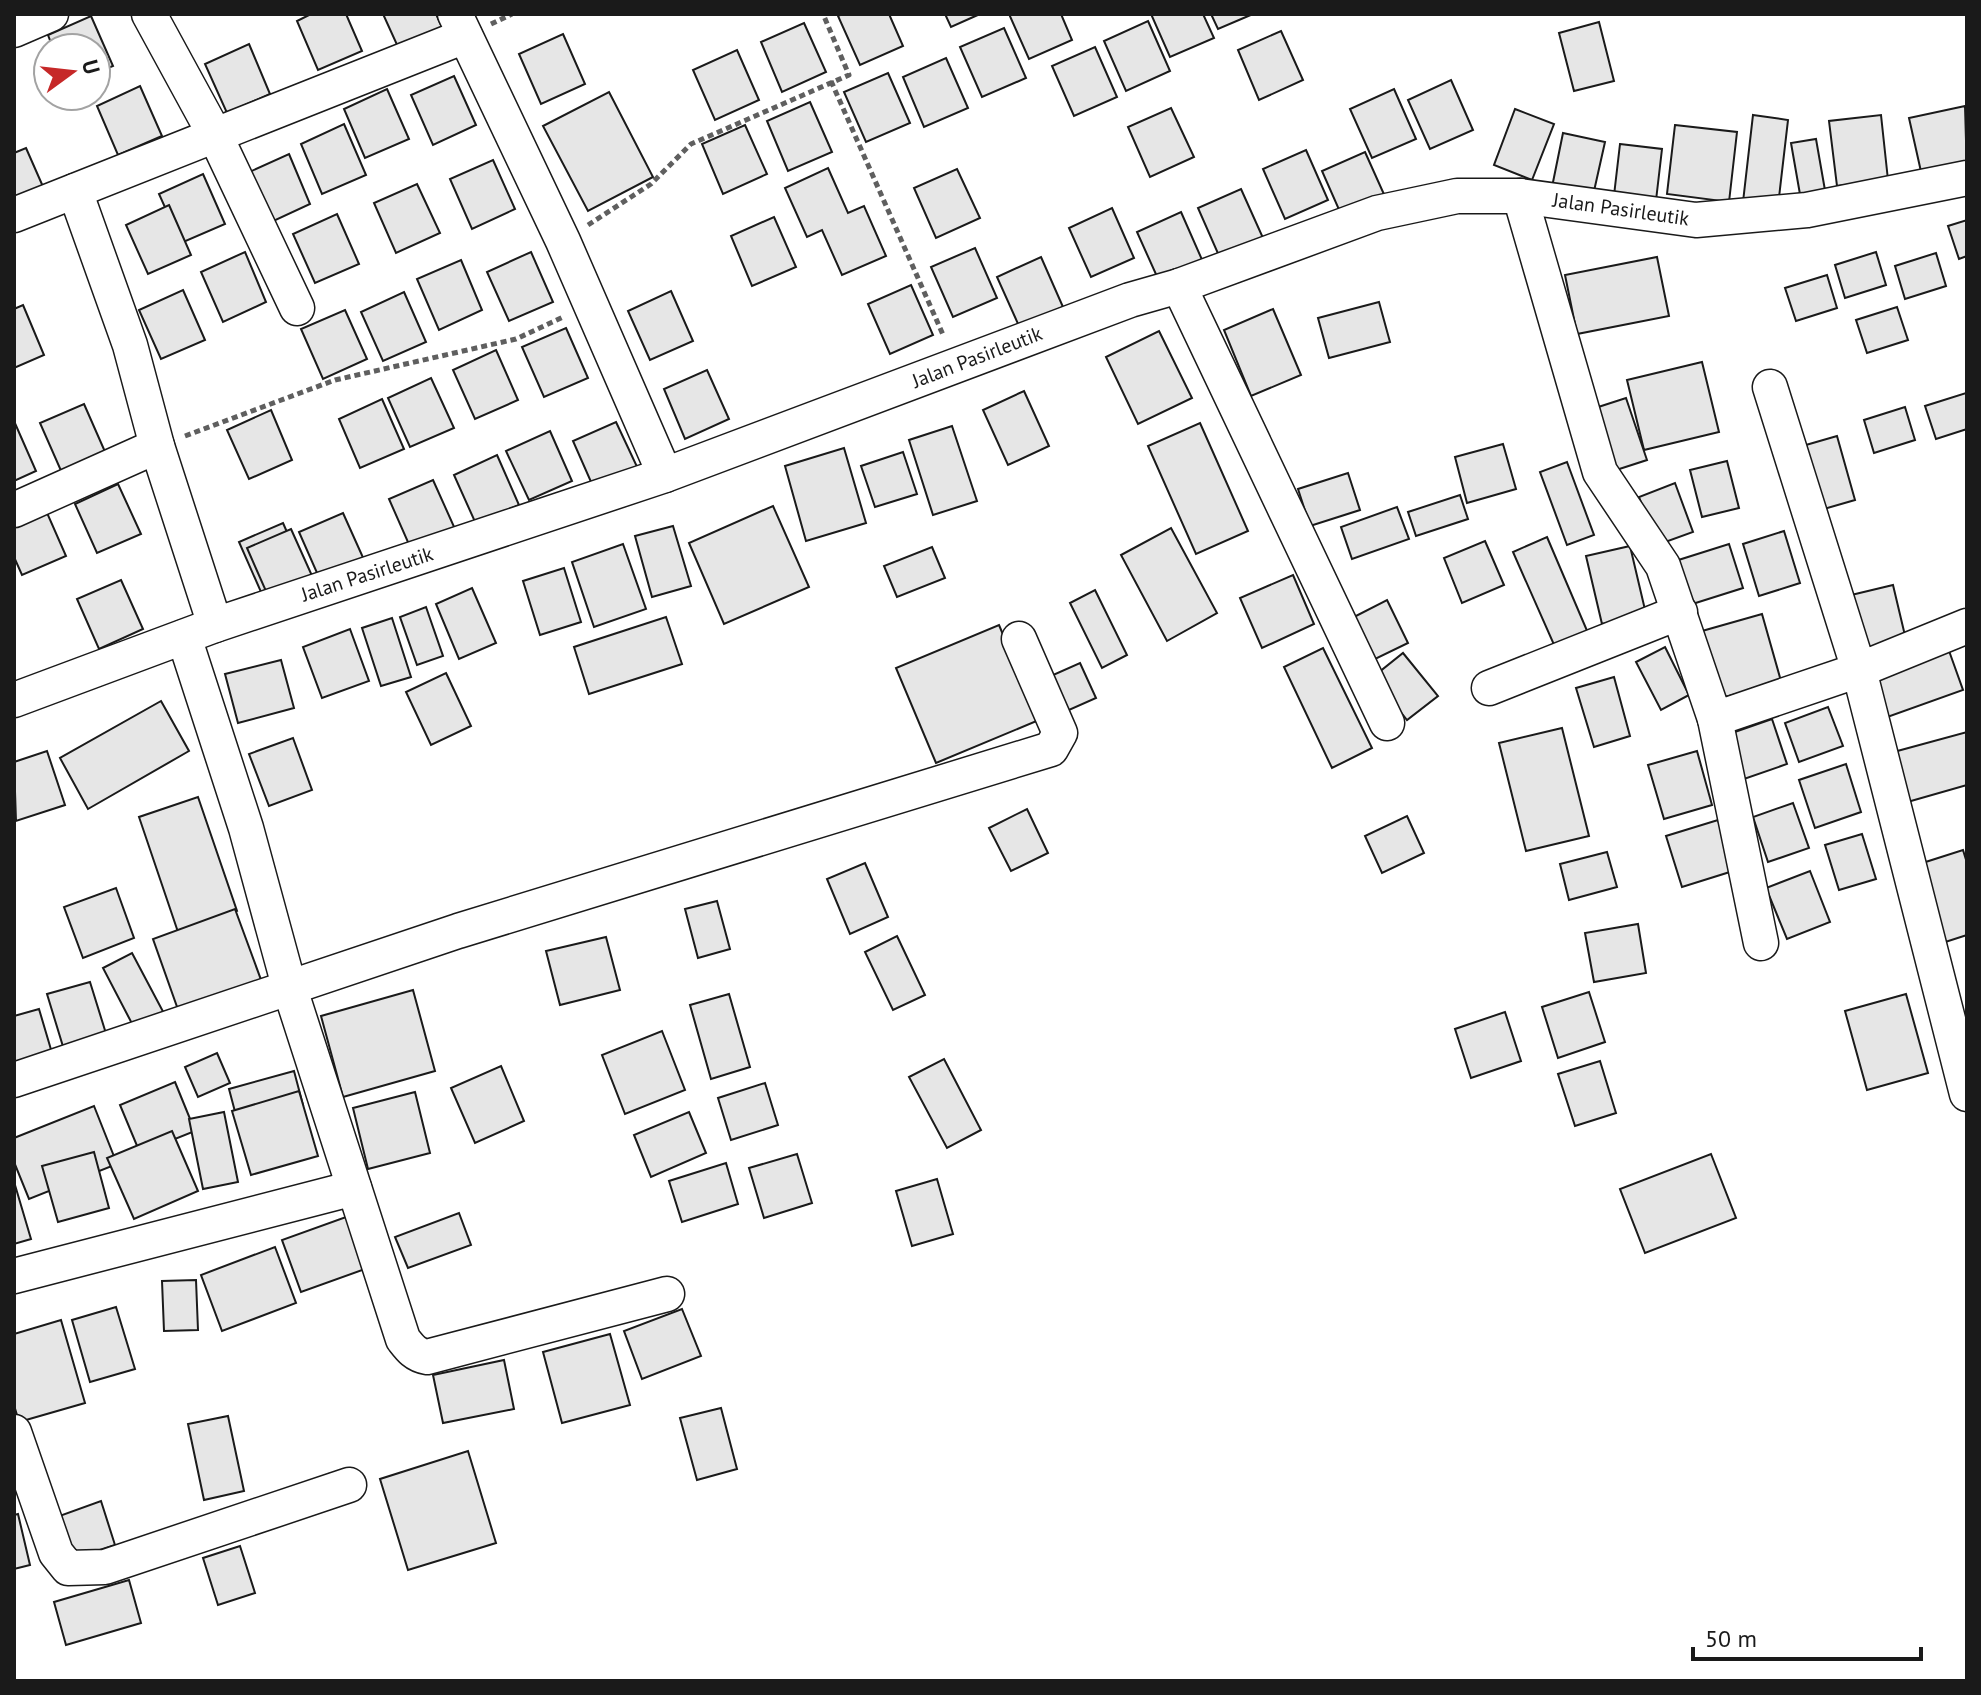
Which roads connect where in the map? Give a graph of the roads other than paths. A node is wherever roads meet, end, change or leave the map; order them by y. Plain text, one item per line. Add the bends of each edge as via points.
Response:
1 (51, 14) edge
2 (149, 14) edge
3 (460, 25) edge
4 (14, 30) edge
5 (215, 135) junction
6 (1967, 178) edge
7 (75, 191) junction
8 (1520, 196) junction
9 (14, 215) edge
10 (1179, 286) junction
11 (297, 308) dead end
12 (1770, 387) dead end
13 (157, 446) junction
14 (665, 475) junction
15 (14, 510) edge
16 (1680, 612) junction
17 (1967, 626) edge
18 (199, 631) junction
19 (1019, 639) dead end
20 (1859, 670) junction
21 (1489, 688) dead end
22 (14, 700) edge
23 (1715, 719) junction
24 (1387, 723) dead end
25 (1761, 943) dead end
26 (289, 986) junction
27 (14, 1080) edge
28 (1967, 1094) edge
29 (354, 1188) junction
30 (14, 1276) edge
31 (667, 1294) dead end
32 (14, 1432) edge
33 (349, 1485) dead end

1 - 4 street
2 - 5 street
3 - 5 street
3 - 14 street via 563,241
5 - 7 street
5 - 11 street
6 - 8 street, Jalan Pasirleutik via 1807,210 1696,220
7 - 9 street
7 - 13 street via 130,345
8 - 10 street, Jalan Pasirleutik via 1457,196 1377,213
8 - 16 street via 1600,472 1663,566
10 - 14 street, Jalan Pasirleutik
10 - 24 street
12 - 20 street
13 - 15 street
13 - 18 street
14 - 18 street, Jalan Pasirleutik
16 - 21 street
16 - 23 street
17 - 20 street
18 - 22 street, Jalan Pasirleutik
18 - 26 street
19 - 26 street via 1060,733 1051,749
20 - 23 street
20 - 28 street
23 - 25 street
26 - 27 street
26 - 29 street
29 - 30 street
29 - 31 street via 403,1339 418,1356
32 - 33 street via 56,1553 68,1568 105,1567

